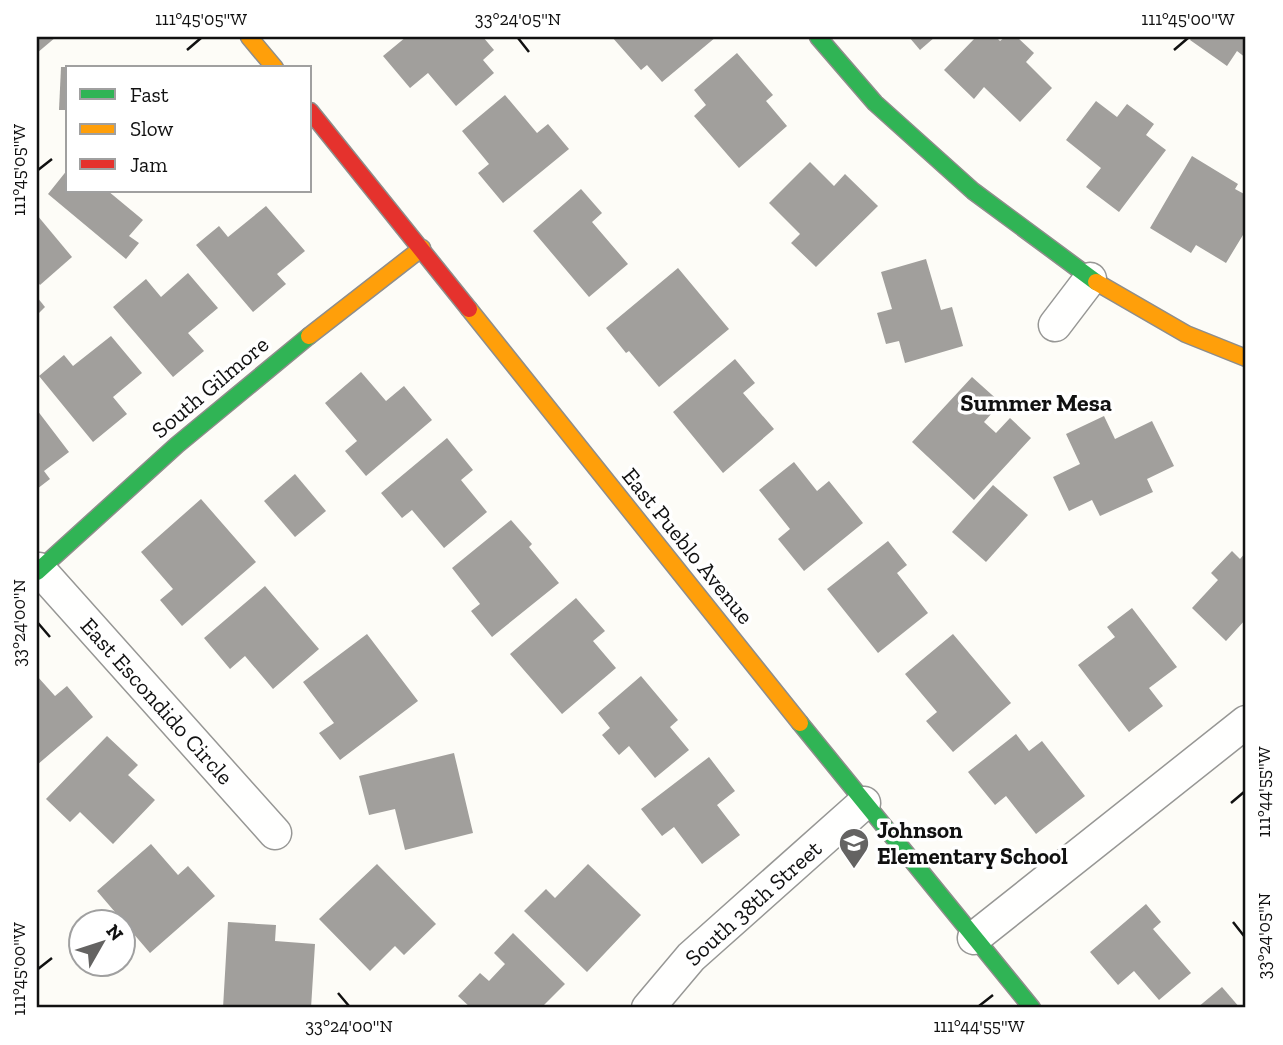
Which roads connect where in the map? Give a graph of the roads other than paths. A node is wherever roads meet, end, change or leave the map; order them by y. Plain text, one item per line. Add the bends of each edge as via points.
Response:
1 (249, 37) edge
2 (818, 37) edge
3 (273, 66) edge
4 (312, 113) edge
5 (422, 248) junction
6 (1090, 279) junction
7 (1055, 325) dead end
8 (1246, 358) edge
9 (38, 571) edge
10 (1246, 722) edge
11 (864, 803) junction
12 (275, 833) dead end
13 (974, 937) junction
14 (648, 1008) edge
15 (1032, 1008) edge

1 - 3 street
2 - 6 street via 875,103 973,191
4 - 5 street, East Pueblo Avenue
5 - 9 street, South Gilmore via 184,438
5 - 11 street, East Pueblo Avenue
6 - 7 street
6 - 8 street via 1186,334
9 - 12 street, East Escondido Circle
10 - 13 street
11 - 13 street, East Pueblo Avenue
11 - 14 street, South 38th Street via 691,957
13 - 15 street, East Pueblo Avenue

